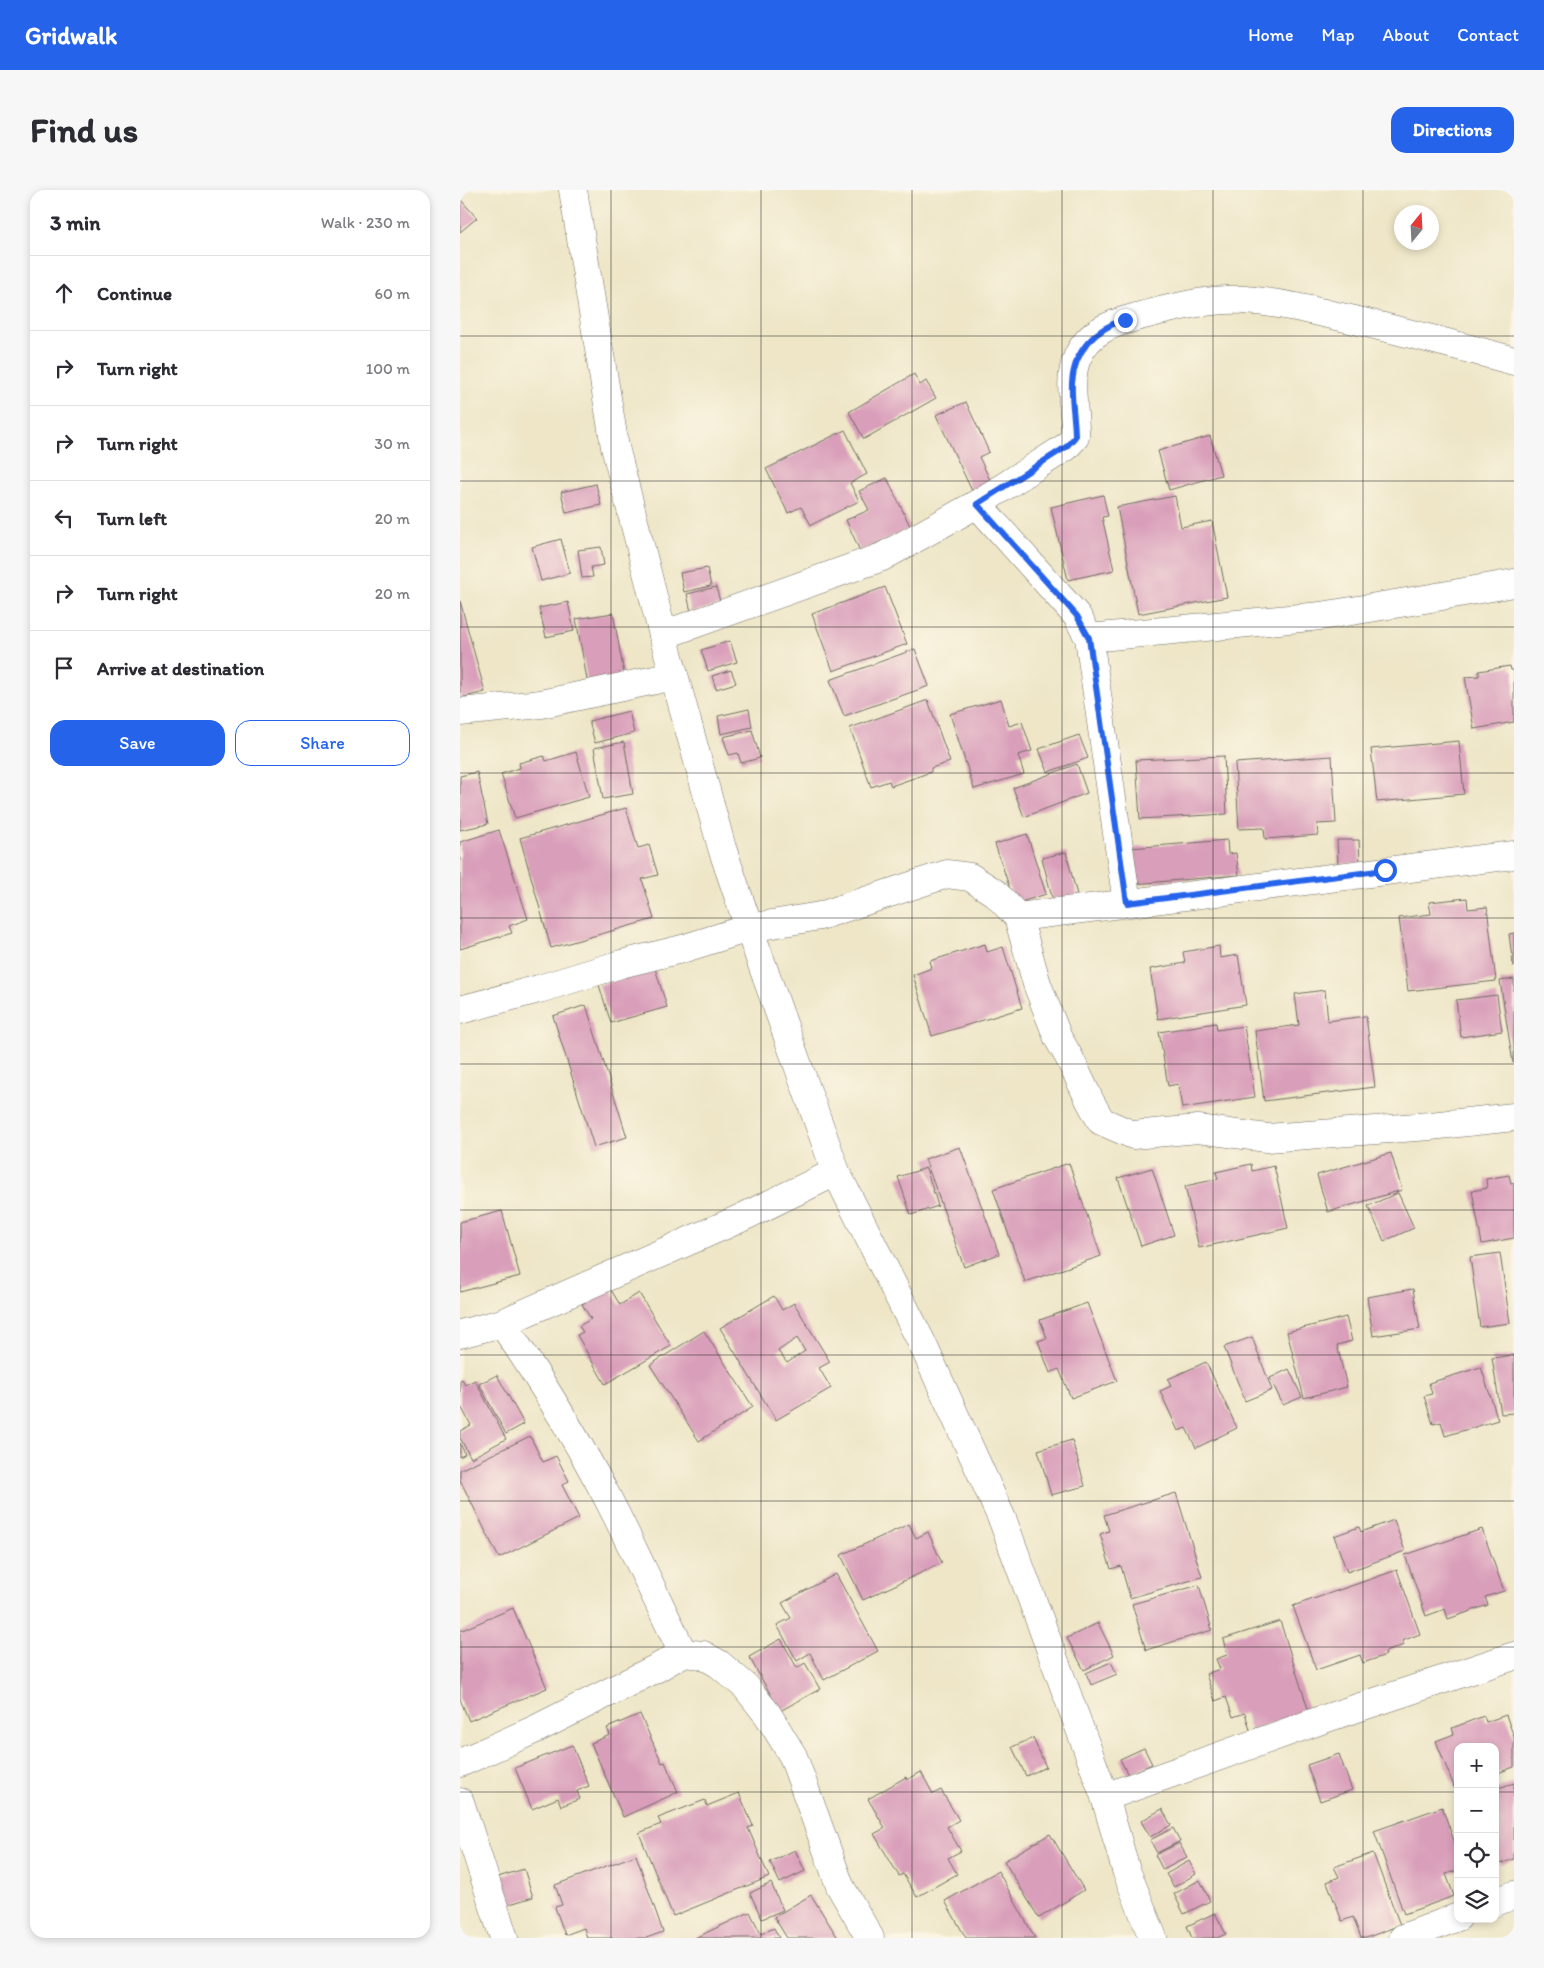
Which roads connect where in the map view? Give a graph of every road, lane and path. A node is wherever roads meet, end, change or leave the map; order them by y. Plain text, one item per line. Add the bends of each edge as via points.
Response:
1 (573, 190) edge
2 (1514, 361) edge
3 (977, 504) junction
4 (1514, 583) edge
5 (663, 635) junction
6 (1089, 638) junction
7 (674, 676) junction
8 (460, 712) edge
9 (1514, 855) edge
10 (1127, 903) junction
11 (1018, 917) junction
12 (749, 928) junction
13 (460, 1010) edge
14 (1514, 1117) edge
15 (836, 1172) junction
16 (502, 1323) junction
17 (460, 1334) edge
18 (683, 1652) junction
19 (1514, 1656) edge
20 (460, 1763) edge
21 (1105, 1797) junction
22 (460, 1802) edge
23 (1514, 1895) edge
24 (1499, 1901) edge
25 (1454, 1919) edge
26 (504, 1938) edge
27 (870, 1938) edge
28 (1153, 1938) edge
29 (1403, 1938) edge

1 - 5 street via 615,446
2 - 3 street via 1342,317 1243,300 1192,304 1111,323 1090,338 1077,358 1072,382 1075,437 1066,447
3 - 5 street via 882,557
3 - 6 street via 1077,616
4 - 6 street via 1321,616
5 - 7 street
6 - 10 street
7 - 8 street via 540,704
7 - 12 street via 722,848
9 - 10 street
10 - 11 street
11 - 12 street via 995,893 970,877 947,874 820,916
11 - 14 street via 1036,984 1058,1038 1090,1101 1101,1121 1134,1135 1198,1129 1267,1138
12 - 13 street
12 - 15 street
15 - 16 street
15 - 21 street via 922,1343 1003,1521
16 - 17 street
16 - 18 street via 559,1412 607,1496
18 - 20 street via 536,1729
18 - 27 street via 703,1655 719,1664 746,1687 768,1715 793,1756 840,1886
19 - 21 street
21 - 28 street via 1126,1870
22 - 26 street
23 - 24 street
25 - 29 street

